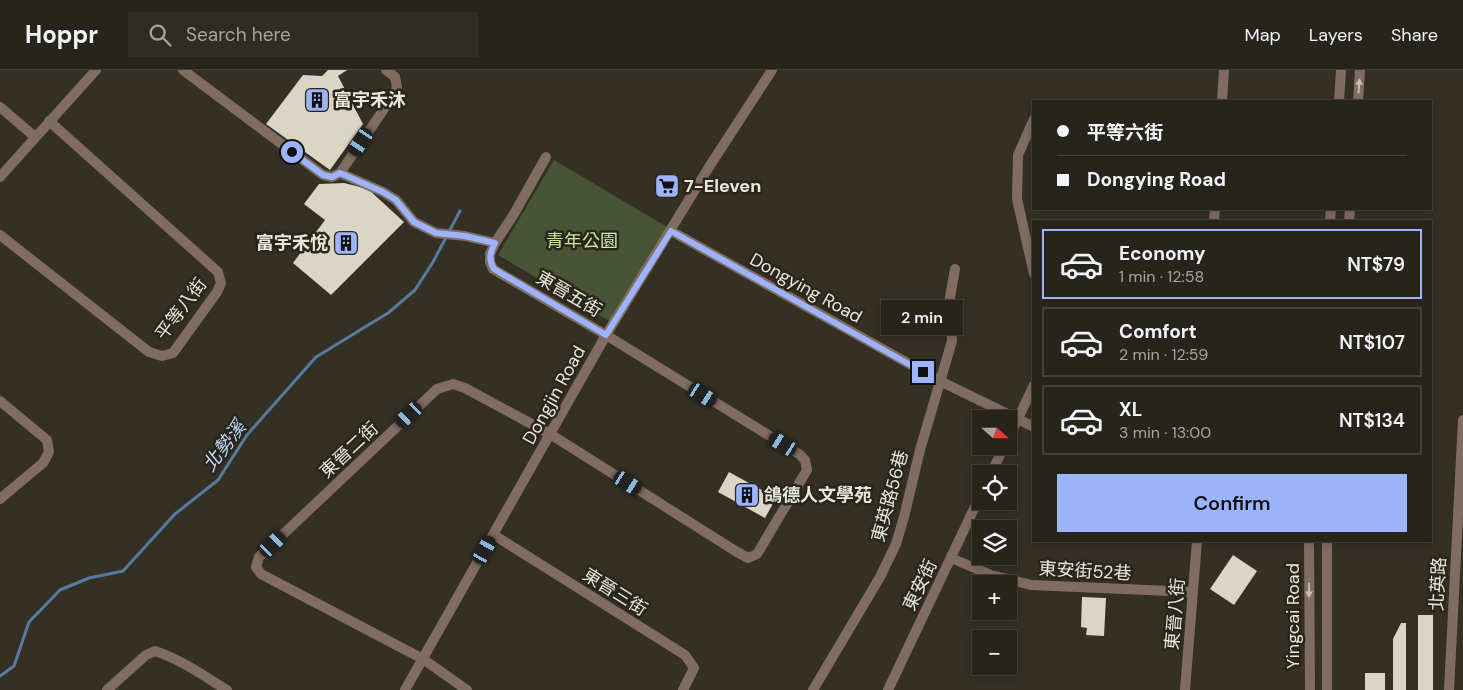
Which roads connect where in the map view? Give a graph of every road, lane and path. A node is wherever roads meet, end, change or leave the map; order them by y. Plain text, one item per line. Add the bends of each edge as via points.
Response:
1 (96, 70) edge
2 (183, 70) edge
3 (386, 70) edge
4 (772, 70) edge
5 (1224, 70) edge
6 (1341, 70) edge
7 (1360, 70) edge
8 (1222, 100) edge
9 (1338, 100) edge
10 (1358, 100) edge
11 (0, 107) edge
12 (49, 121) junction
13 (1032, 123) edge
14 (35, 137) junction
15 (546, 156) dead end
16 (340, 173) junction
17 (0, 177) edge
18 (671, 231) junction
19 (0, 235) edge
20 (495, 243) junction
21 (1032, 265) edge
22 (955, 269) dead end
23 (606, 335) junction
24 (940, 381) junction
25 (1032, 389) edge
26 (0, 401) edge
27 (999, 410) edge
28 (1018, 417) edge
29 (1018, 419) edge
30 (1463, 420) edge
31 (1032, 426) edge
32 (550, 434) junction
33 (0, 499) edge
34 (1461, 505) edge
35 (974, 510) edge
36 (777, 520) joint
37 (494, 535) junction
38 (1197, 542) edge
39 (1309, 542) edge
40 (1327, 542) edge
41 (951, 558) junction
42 (1193, 592) junction
43 (1458, 617) edge
44 (423, 659) junction
45 (107, 690) edge
46 (227, 690) edge
47 (405, 690) edge
48 (467, 690) edge
49 (682, 690) edge
50 (813, 690) edge
51 (890, 690) edge
52 (1185, 690) edge
53 (1310, 690) edge
54 (1327, 690) edge
55 (1449, 690) edge

1 - 12 street
2 - 16 street via 323,175 332,177
3 - 16 street via 395,77 398,87
4 - 18 street, Dongjin Road
5 - 8 street
6 - 9 street
10 -> 7 street
11 - 14 street
12 - 14 street
12 - 19 street, 平等八街 via 218,272 221,283 173,353 162,356 148,352
13 - 21 street via 1018,155 1017,200
14 - 17 street
15 - 20 street, 東晉五街
16 - 20 street via 396,200 414,222 436,233
18 - 23 street, Dongjin Road
18 - 24 street, Dongying Road
20 - 23 street, 東晉五街 via 490,254 494,269
22 - 24 street, 東英路56巷 via 950,297 952,341
23 - 32 street, Dongjin Road
23 - 36 street, 東晉五街 via 805,460 807,470
24 - 27 street, Dongying Road
24 - 50 street, 東英路56巷 via 896,544
25 - 28 street
26 - 33 street via 47,440 49,452 43,463
29 - 31 street, Dongying Road
30 - 34 street, 北英路
32 - 36 street, 東晉二街 via 748,558 756,554
32 - 37 street, Dongjin Road
32 - 44 street, 東晉二街 via 465,388 452,384 437,389 259,557 256,567 261,574
34 - 43 street, 北英路
35 - 41 street, 東安街
37 - 44 street, Dongjin Road
37 - 49 street, 東晉三街 via 685,655 694,668
38 - 42 street, 東晉八街
39 -> 53 street, Yingcai Road
40 - 54 street, Yingcai Road
41 - 42 street, 東安街52巷 via 1031,585
41 - 51 street, 東安街
42 - 52 street, 東晉八街
43 - 55 street, 北英路
44 - 47 street, Dongjin Road
44 - 48 street, 東晉二街
45 - 46 street via 146,655 155,651

